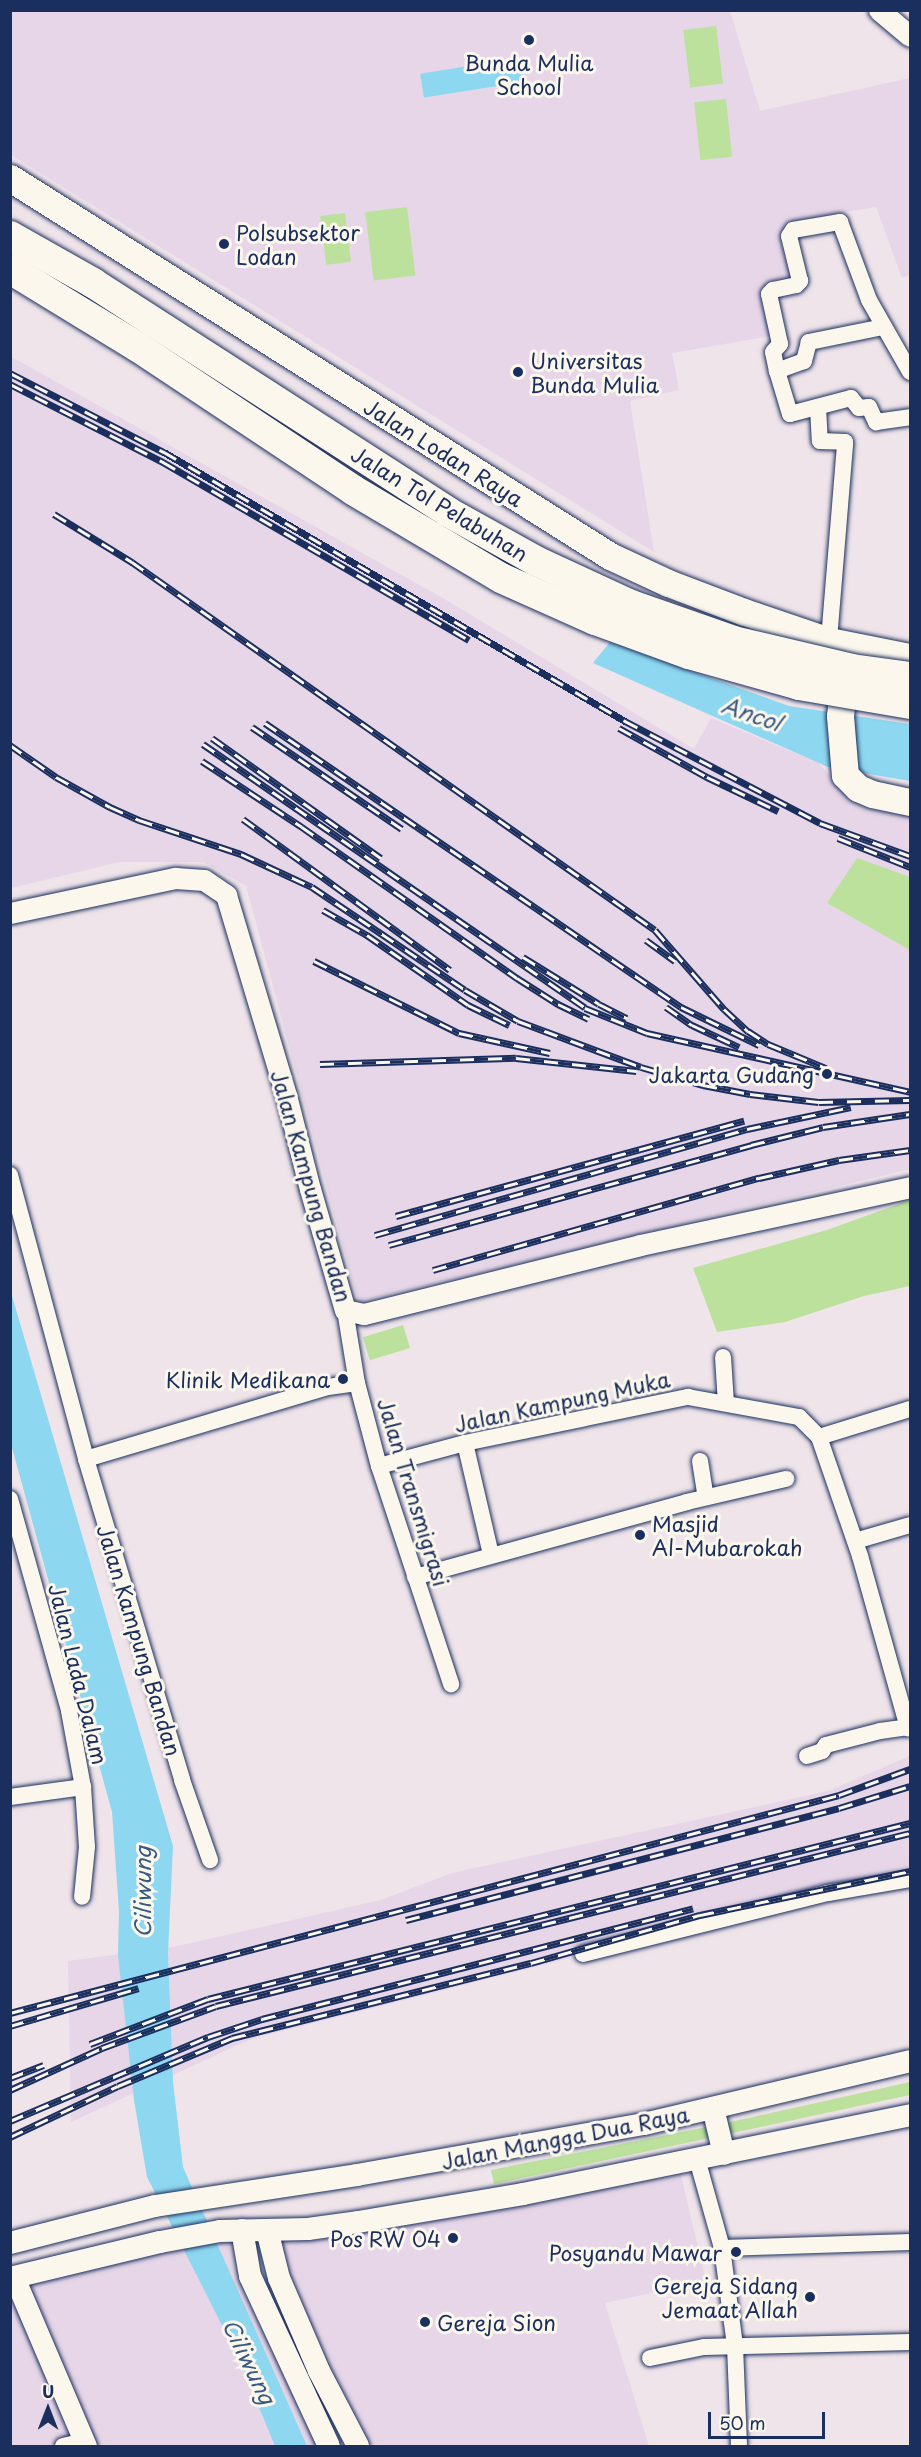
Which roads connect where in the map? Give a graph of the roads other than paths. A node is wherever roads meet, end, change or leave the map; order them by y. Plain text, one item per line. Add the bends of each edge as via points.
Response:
1 (879, 10) edge
2 (910, 36) edge
3 (10, 178) edge
4 (10, 236) edge
5 (10, 269) edge
6 (883, 327) junction
7 (777, 371) junction
8 (910, 372) edge
9 (818, 407) junction
10 (910, 417) edge
11 (840, 649) junction
12 (910, 657) edge
13 (910, 678) edge
14 (910, 704) edge
15 (910, 802) edge
16 (10, 913) edge
17 (10, 1174) edge
18 (910, 1187) edge
19 (345, 1310) junction
20 (723, 1358) dead end
21 (357, 1383) junction
22 (688, 1397) junction
23 (726, 1403) junction
24 (910, 1409) edge
25 (691, 1414) dead end
26 (819, 1437) junction
27 (465, 1443) junction
28 (86, 1459) junction
29 (700, 1461) dead end
30 (379, 1466) junction
31 (786, 1479) dead end
32 (706, 1497) junction
33 (10, 1499) edge
34 (910, 1525) edge
35 (855, 1541) junction
36 (491, 1555) junction
37 (415, 1577) junction
38 (451, 1684) dead end
39 (909, 1728) edge
40 (807, 1756) dead end
41 (83, 1787) junction
42 (10, 1797) edge
43 (210, 1860) dead end
44 (910, 1879) edge
45 (82, 1897) dead end
46 (583, 1954) dead end
47 (910, 2061) edge
48 (713, 2108) junction
49 (910, 2115) edge
50 (724, 2154) junction
51 (697, 2159) junction
52 (267, 2230) junction
53 (231, 2231) junction
54 (910, 2242) edge
55 (10, 2243) edge
56 (722, 2248) junction
57 (12, 2277) edge
58 (910, 2342) edge
59 (735, 2346) junction
60 (650, 2358) dead end
61 (344, 2421) junction
62 (324, 2439) edge
63 (85, 2444) edge
64 (63, 2446) edge
65 (357, 2446) edge
66 (739, 2446) edge

1 - 2 street
3 - 11 highway, Jalan Lodan Raya via 610,556 690,592
4 - 13 highway, Jalan Tol Pelabuhan, bridge via 93,284 448,512 545,565 631,605 734,641 852,669
5 - 14 highway, Jalan Tol Pelabuhan, bridge via 138,347 353,490 431,538 539,596 595,620 732,667 809,687
6 - 7 street via 809,342 804,361
6 - 7 street via 841,223 793,230 789,236 799,283 769,294 780,344 772,352
6 - 8 street
7 - 9 street via 790,416
9 - 10 street via 851,398 859,408 869,407 876,423
9 - 11 street via 820,441 845,442
11 - 12 highway, Jalan Lodan Raya
11 - 15 highway, bridge via 845,775 858,788 872,794
16 - 19 street, Jalan Kampung Bandan via 175,878 204,880 226,896
17 - 28 street, Jalan Kampung Bandan
18 - 19 street, Jalan Kampung Bandan via 640,1245 364,1314
19 - 21 street, Jalan Transmigrasi
20 - 23 street
21 - 28 street via 328,1387
21 - 30 street, Jalan Transmigrasi
22 - 23 street, Jalan Kampung Muka
22 - 25 street
22 - 27 street, Jalan Kampung Muka
23 - 26 street, Jalan Kampung Muka via 799,1418
24 - 26 street
26 - 35 street
27 - 30 street, Jalan Kampung Muka
27 - 36 street
28 - 43 street, Jalan Kampung Bandan via 182,1780
29 - 32 street
30 - 37 street, Jalan Transmigrasi
31 - 32 street
32 - 36 street
33 - 41 street, Jalan Lada Dalam via 69,1711
34 - 35 street
35 - 39 street
36 - 37 street
37 - 38 street, Jalan Transmigrasi
39 - 40 street via 826,1745 822,1751
41 - 42 street
41 - 45 street, Jalan Lada Dalam via 87,1846
44 - 46 street via 828,1893
47 - 48 main road, Jalan Mangga Dua Raya
48 - 50 main road
48 - 55 main road, Jalan Mangga Dua Raya via 369,2174 155,2206
49 - 50 main road
50 - 51 main road
51 - 52 main road via 358,2222
51 - 56 street
52 - 53 main road
52 - 61 main road via 279,2278
53 - 57 main road via 160,2242
53 - 62 main road
54 - 56 street
56 - 59 street
57 - 63 street
58 - 59 street
59 - 60 street via 704,2347
59 - 66 street
61 - 62 main road
61 - 65 main road
63 - 64 street

